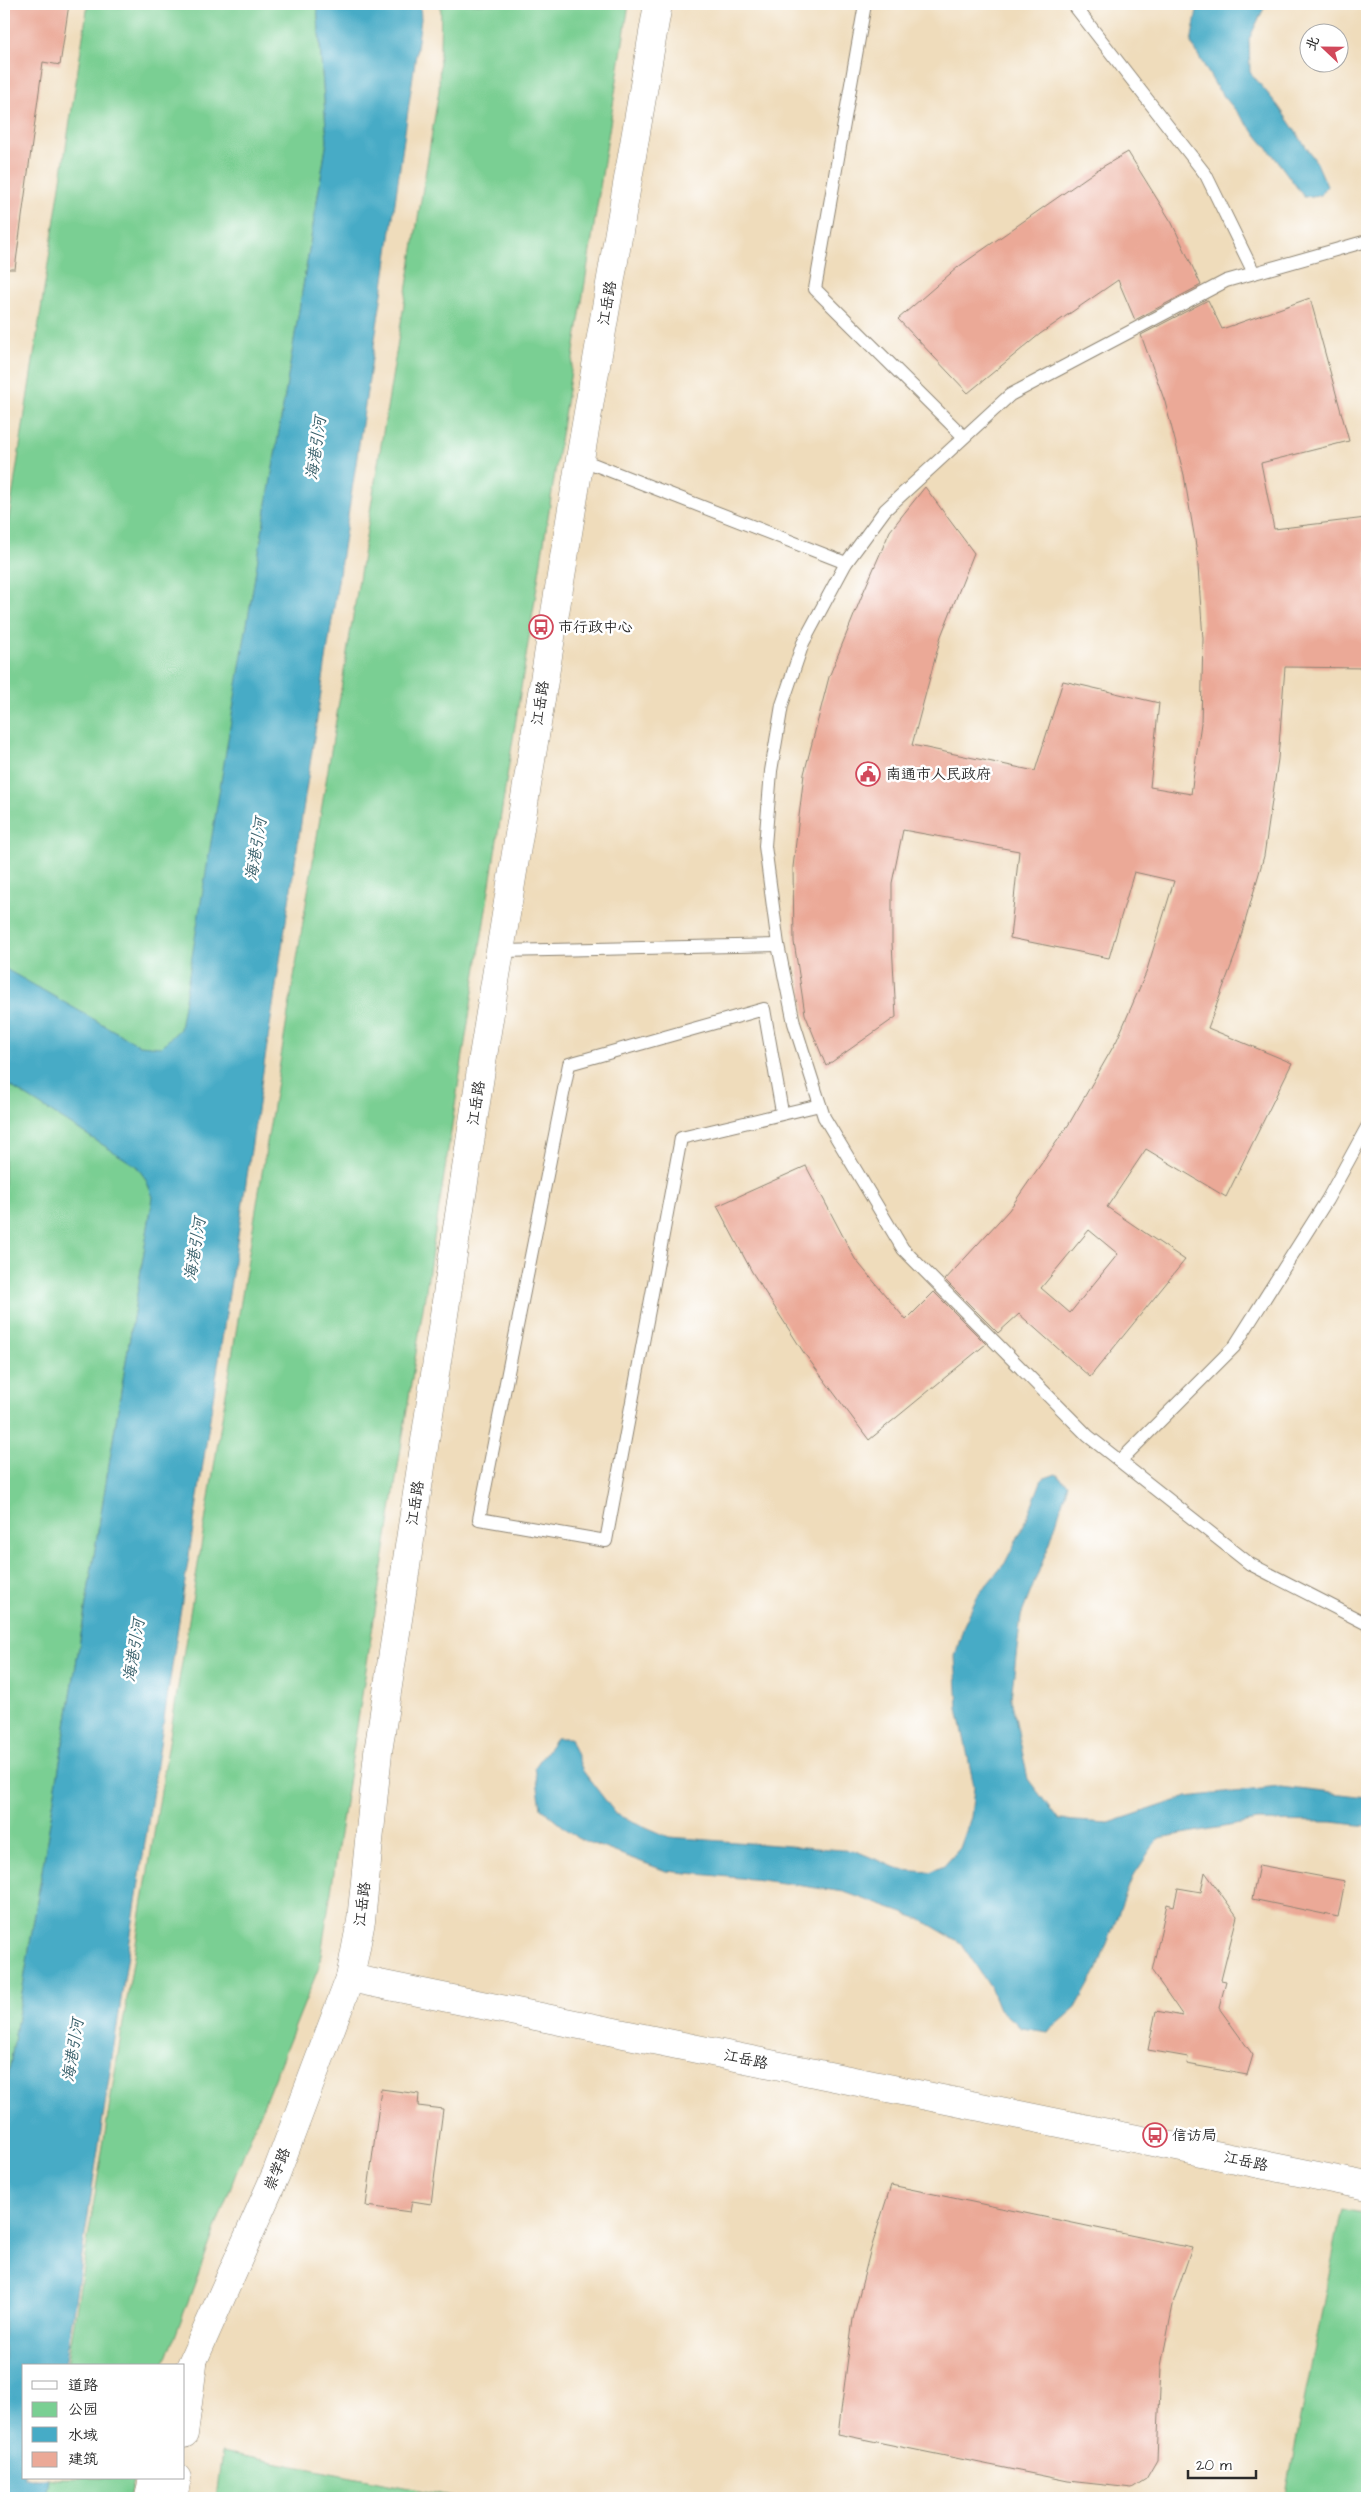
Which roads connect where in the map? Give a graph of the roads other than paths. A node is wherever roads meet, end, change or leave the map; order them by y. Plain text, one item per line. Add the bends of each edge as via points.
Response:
1 (658, 4) edge
2 (866, 4) edge
3 (1073, 4) edge
4 (1367, 241) edge
5 (1254, 273) junction
6 (964, 437) junction
7 (580, 459) junction
8 (846, 563) junction
9 (778, 945) junction
10 (500, 951) junction
11 (820, 1105) junction
12 (782, 1112) junction
13 (1367, 1127) edge
14 (1120, 1461) junction
15 (1367, 1624) edge
16 (350, 1978) junction
17 (1367, 2186) edge
18 (195, 2355) junction
19 (185, 2379) edge
20 (185, 2427) edge
21 (154, 2480) edge
22 (177, 2480) edge
23 (149, 2498) edge
24 (173, 2498) edge

1 - 7 street, 江岳路
2 - 6 lane via 815,289
3 - 5 lane via 1206,175
4 - 5 lane
5 - 6 lane via 1226,281 1010,395
6 - 8 lane via 885,510
7 - 8 lane
7 - 10 street, 江岳路
8 - 9 lane via 802,643 782,705 771,771 765,846
9 - 10 lane
9 - 11 lane via 794,1023
10 - 16 street, 江岳路 via 378,1752 361,1921
11 - 12 lane
11 - 14 lane via 902,1249 1088,1436
12 - 12 lane via 681,1138 606,1540 479,1519 568,1064 764,1009
13 - 14 lane via 1327,1200 1234,1346
14 - 15 lane via 1250,1564
16 - 17 street, 江岳路
16 - 18 street, 崇学路 via 276,2174
18 - 19 street, 崇学路
18 - 20 street, 崇学路
21 - 23 street
22 - 24 street

